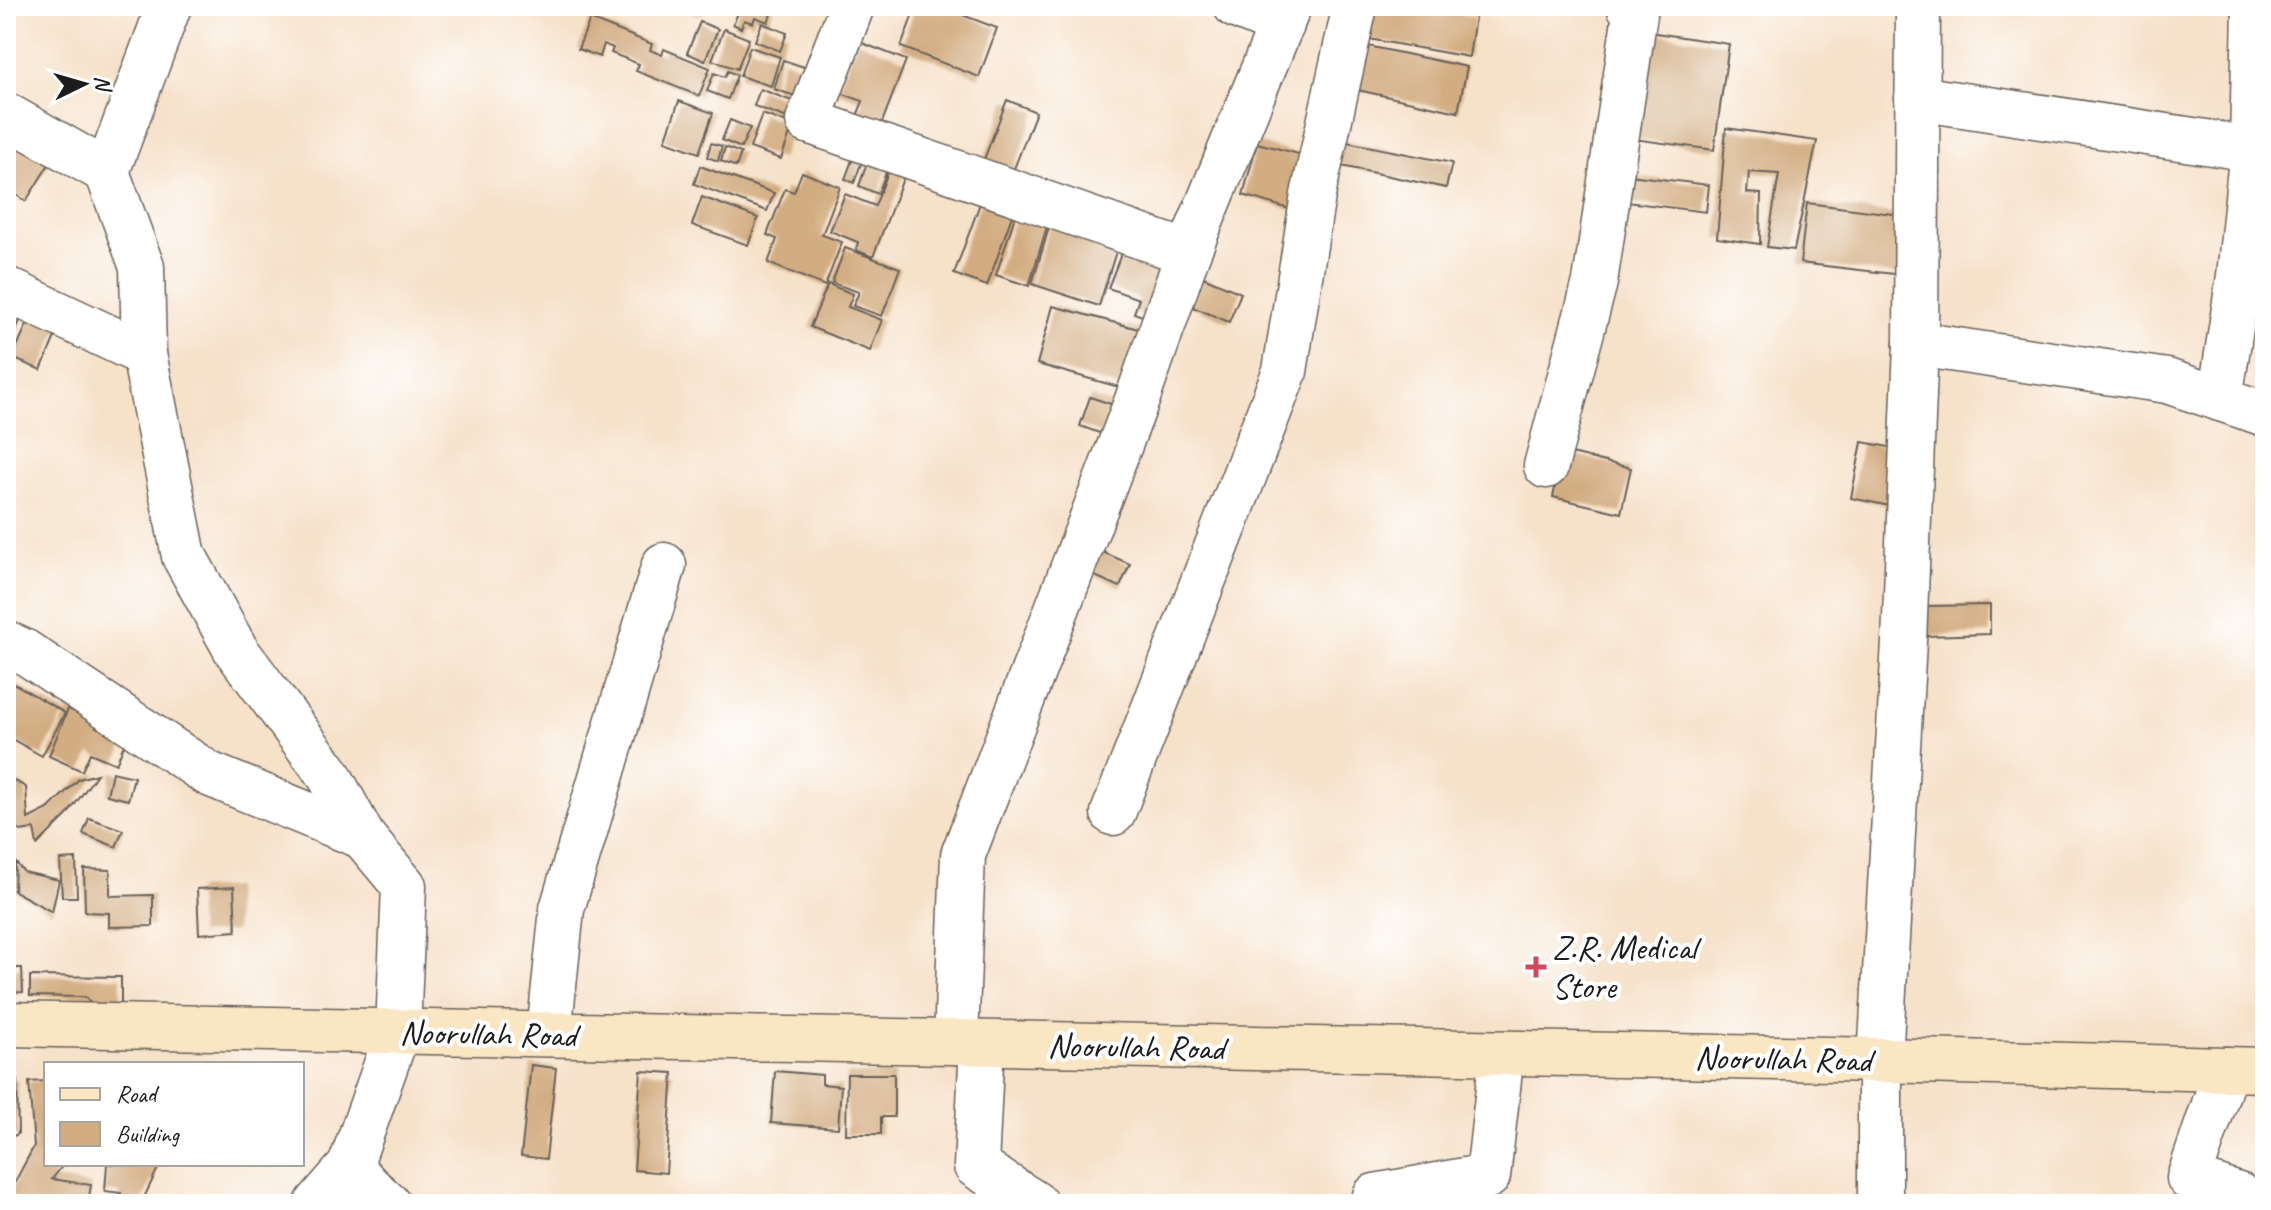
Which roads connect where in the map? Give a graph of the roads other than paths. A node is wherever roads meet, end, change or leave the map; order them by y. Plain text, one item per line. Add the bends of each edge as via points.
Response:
1 (169, 6) edge
2 (852, 6) edge
3 (1236, 6) edge
4 (1355, 6) edge
5 (1629, 6) edge
6 (1918, 6) edge
7 (2255, 6) edge
8 (1286, 16) edge
9 (1917, 98) junction
10 (6, 115) edge
11 (2259, 150) edge
12 (107, 172) junction
13 (1188, 253) junction
14 (6, 289) edge
15 (1916, 344) junction
16 (144, 354) junction
17 (2220, 399) junction
18 (2265, 414) edge
19 (1546, 466) dead end
20 (664, 565) dead end
21 (6, 643) edge
22 (1113, 813) dead end
23 (363, 837) junction
24 (6, 1024) edge
25 (398, 1031) junction
26 (549, 1034) junction
27 (969, 1042) junction
28 (1502, 1053) junction
29 (1880, 1060) junction
30 (2245, 1069) edge
31 (350, 1166) junction
32 (2248, 1201) edge
33 (317, 1204) edge
34 (388, 1204) edge
35 (1036, 1204) edge
36 (1373, 1204) edge
37 (1880, 1204) edge

1 - 12 street
2 - 13 street via 808,121
3 - 8 street
4 - 22 street via 1313,195 1285,371
5 - 19 street via 1636,7 1595,282
6 - 9 street
7 - 11 street
8 - 13 street
9 - 11 street
9 - 15 street
10 - 12 street
11 - 17 street
12 - 16 street via 142,267
13 - 27 street via 963,855
14 - 16 street
15 - 17 street via 2167,381
15 - 29 street
16 - 23 street via 184,556 236,650 329,775
17 - 18 street
20 - 26 street via 562,909
21 - 23 street via 209,774
23 - 25 street via 404,886
24 - 25 main road, Noorullah Road
25 - 26 main road, Noorullah Road
25 - 31 street
26 - 27 main road, Noorullah Road
27 - 28 main road, Noorullah Road
27 - 35 street via 976,1166
28 - 29 main road, Noorullah Road
28 - 36 street via 1488,1176 1375,1196
29 - 30 main road, Noorullah Road
29 - 37 street
30 - 32 street via 2189,1178
31 - 33 street
31 - 34 street

